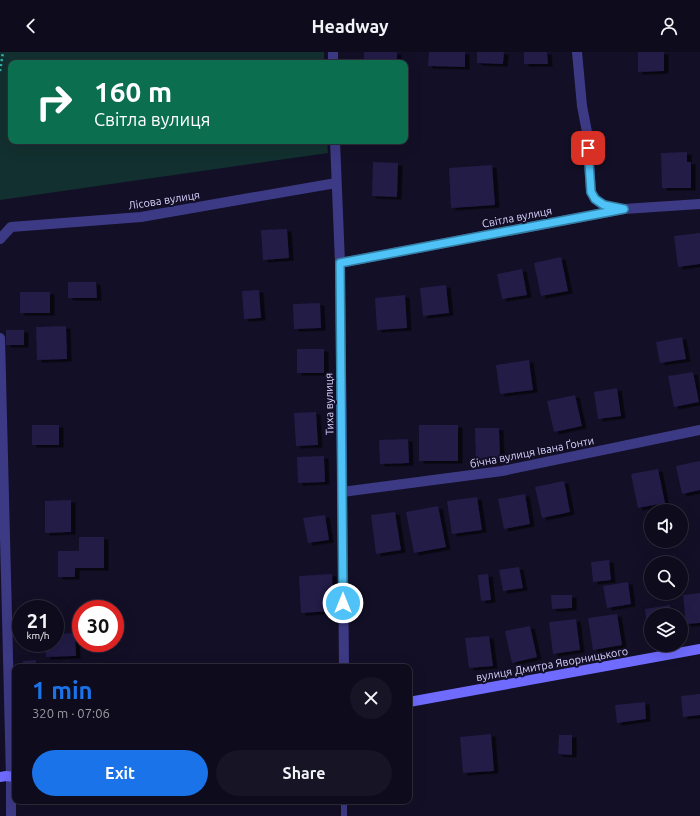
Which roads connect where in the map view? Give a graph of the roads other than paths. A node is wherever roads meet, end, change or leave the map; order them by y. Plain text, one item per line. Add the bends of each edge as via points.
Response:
1 (577, 52) edge
2 (335, 144) edge
3 (336, 183) junction
4 (700, 204) edge
5 (624, 209) junction
6 (0, 239) edge
7 (340, 263) junction
8 (0, 338) edge
9 (1, 403) edge
10 (700, 430) edge
11 (342, 492) junction
12 (700, 649) edge
13 (344, 664) edge
14 (412, 701) edge
15 (8, 776) edge
16 (344, 804) edge
17 (11, 816) edge
18 (344, 816) edge

1 - 5 street via 591,192 595,199 604,205
2 - 3 street, Тиха вулиця
3 - 6 street, Лісова вулиця via 141,217 11,227
3 - 7 street, Тиха вулиця
4 - 5 street, Світла вулиця
5 - 7 street, Світла вулиця
7 - 11 street, Тиха вулиця
8 - 9 street
9 - 15 street
10 - 11 street, бічна вулиця Івана Ґонти via 502,471
11 - 13 street, Тиха вулиця
12 - 14 street, вулиця Дмитра Яворницького
15 - 17 street
16 - 18 lane

